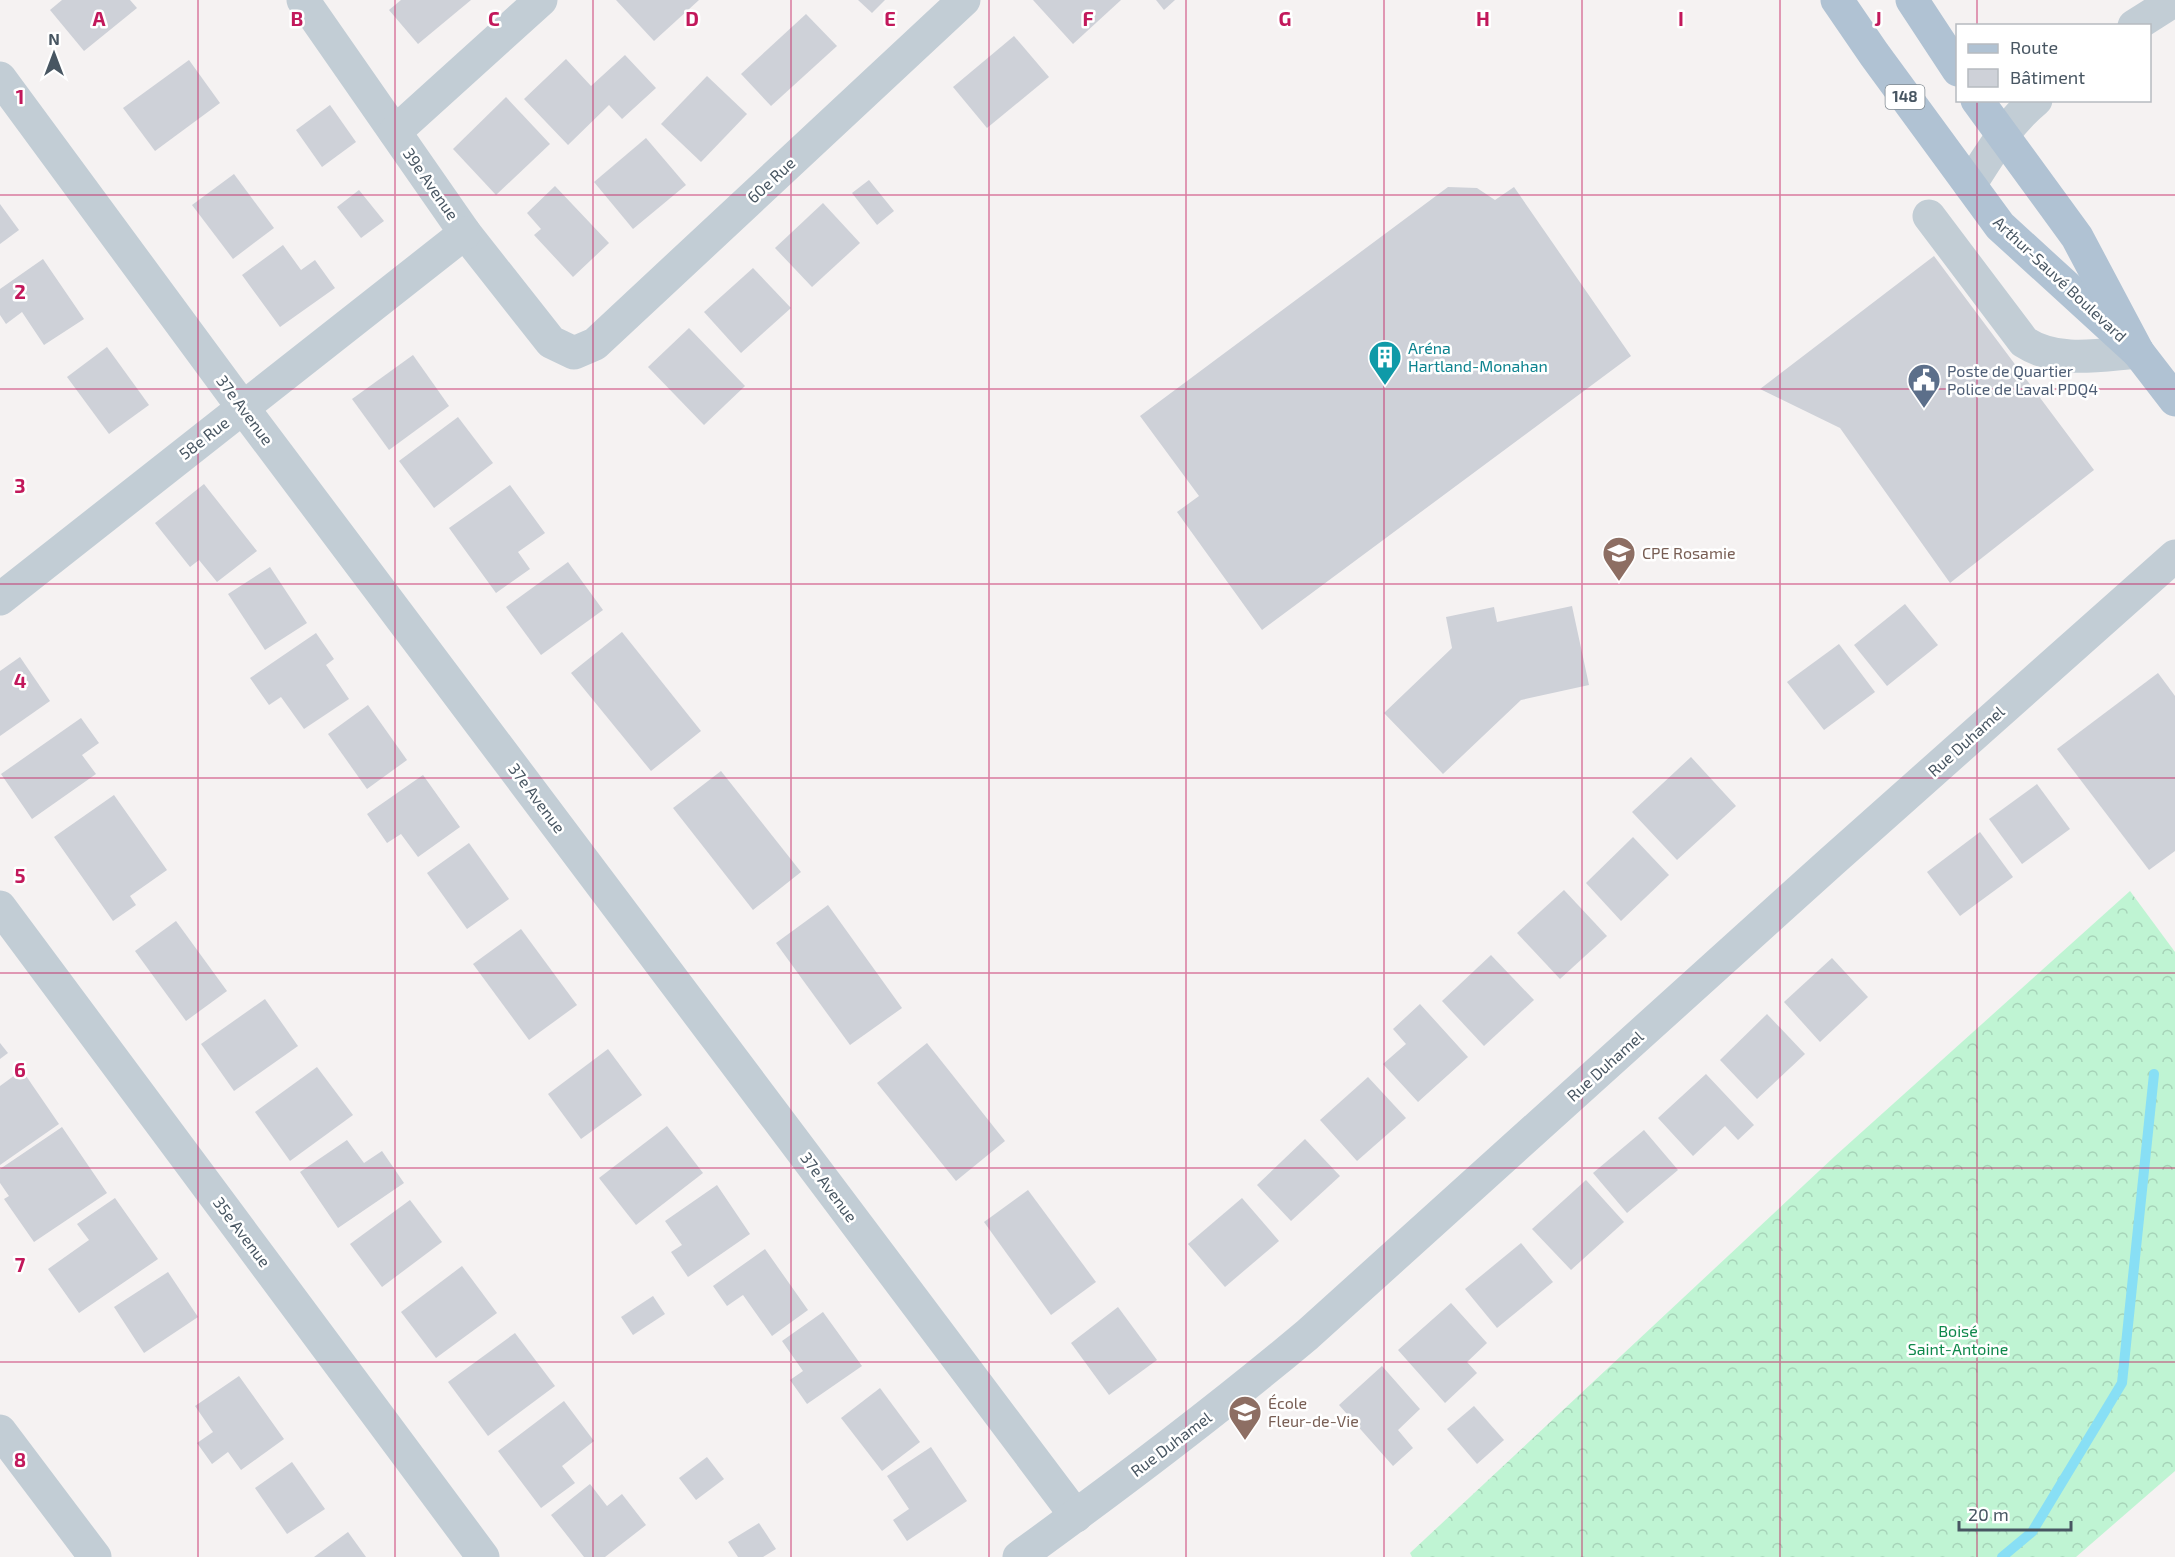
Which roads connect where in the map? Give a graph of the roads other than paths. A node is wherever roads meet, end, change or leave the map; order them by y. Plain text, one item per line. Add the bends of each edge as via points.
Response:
1 (303, 0) edge
2 (541, 0) edge
3 (964, 0) edge
4 (1837, 0) edge
5 (1912, 0) edge
6 (2175, 0) edge
7 (2137, 24) edge
8 (1956, 67) edge
9 (0, 78) edge
10 (1978, 102) edge
11 (2034, 102) edge
12 (395, 132) junction
13 (2001, 135) junction
14 (1970, 185) junction
15 (1929, 216) dead end
16 (465, 233) junction
17 (2138, 352) junction
18 (574, 353) joint
19 (2175, 400) edge
20 (243, 408) junction
21 (2175, 556) edge
22 (0, 599) edge
23 (0, 907) edge
24 (0, 1431) edge
25 (1076, 1516) junction
26 (95, 1557) edge
27 (483, 1557) edge
28 (1019, 1557) edge

1 - 12 street, 39e Avenue
2 - 12 street
3 - 18 street, 60e Rue via 595,344
4 - 14 main road, Arthur-Sauvé Boulevard / 148
5 - 8 main road
6 - 7 street
9 - 20 street, 37e Avenue
10 - 13 main road, Arthur-Sauvé Boulevard / 148
11 - 13 street
12 - 16 street, 39e Avenue
13 - 14 street
13 - 17 main road, Arthur-Sauvé Boulevard / 148 via 2077,237
14 - 17 main road, Arthur-Sauvé Boulevard / 148 via 2000,226
15 - 17 street via 2024,342 2034,349 2069,357
16 - 18 street, 39e Avenue via 551,342
16 - 20 street, 58e Rue
17 - 19 main road, Arthur-Sauvé Boulevard / 148
20 - 22 street, 58e Rue
20 - 25 street, 37e Avenue
21 - 25 street, Rue Duhamel via 1307,1335
23 - 27 street, 35e Avenue
24 - 26 street
25 - 28 street, Rue Duhamel

